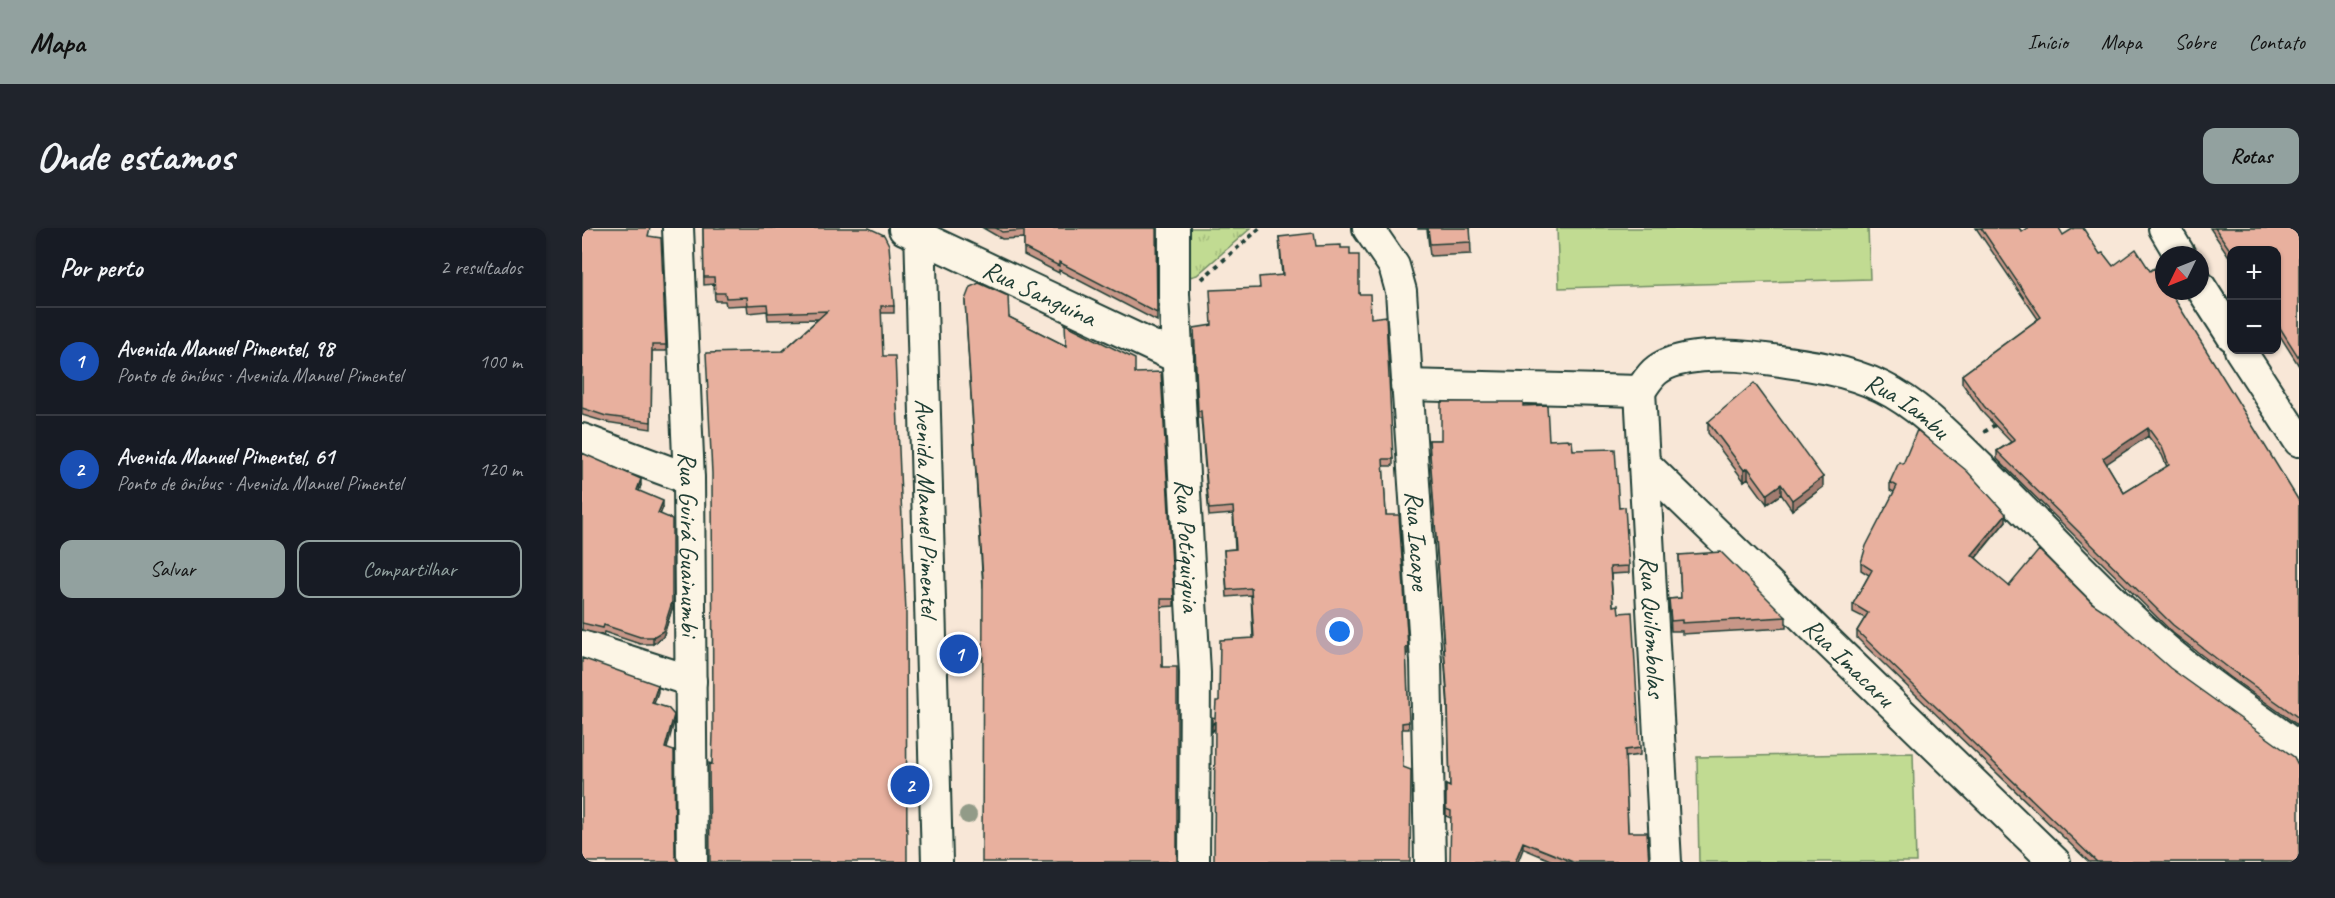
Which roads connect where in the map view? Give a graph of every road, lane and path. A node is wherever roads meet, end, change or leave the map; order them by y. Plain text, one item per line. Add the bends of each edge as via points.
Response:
1 (678, 228) edge
2 (1174, 228) edge
3 (1260, 228) edge
4 (1368, 228) edge
5 (2164, 228) edge
6 (913, 231) edge
7 (2175, 246) edge
8 (1174, 294) junction
9 (2209, 300) edge
10 (2227, 328) edge
11 (2243, 354) edge
12 (1178, 358) junction
13 (1406, 385) junction
14 (1640, 391) junction
15 (2000, 421) edge
16 (582, 439) edge
17 (2299, 441) edge
18 (1962, 448) junction
19 (1644, 463) junction
20 (689, 479) junction
21 (582, 646) edge
22 (691, 681) junction
23 (2299, 748) edge
24 (692, 862) edge
25 (937, 862) edge
26 (1194, 862) edge
27 (1430, 862) edge
28 (1665, 862) edge
29 (2055, 862) edge

1 - 20 street, Rua Guirá Guainumbi
2 - 8 street, Rua Potíquiquia
3 - 8 path via 1197,284
4 - 13 street, Rua Iacape via 1399,280
5 - 7 street
6 - 12 street, Rua Sanguína
6 - 25 street, Avenida Manuel Pimentel
8 - 12 street, Rua Potíquiquia
9 - 10 street
11 - 17 street
12 - 26 street, Rua Potíquiquia via 1196,673
13 - 14 street
13 - 27 street, Rua Iacape via 1426,661
14 - 18 street, Rua Iambu via 1658,369 1698,357 1738,356 1808,365 1854,375 1882,387 1911,404
14 - 19 street, Rua Quilombolas
15 - 18 path
16 - 20 street
18 - 23 street, Rua Iambu via 2146,632
19 - 28 street, Rua Quilombolas
19 - 29 street, Rua Imacaru
20 - 22 street, Rua Guirá Guainumbi
21 - 22 street
22 - 24 street, Rua Guirá Guainumbi

